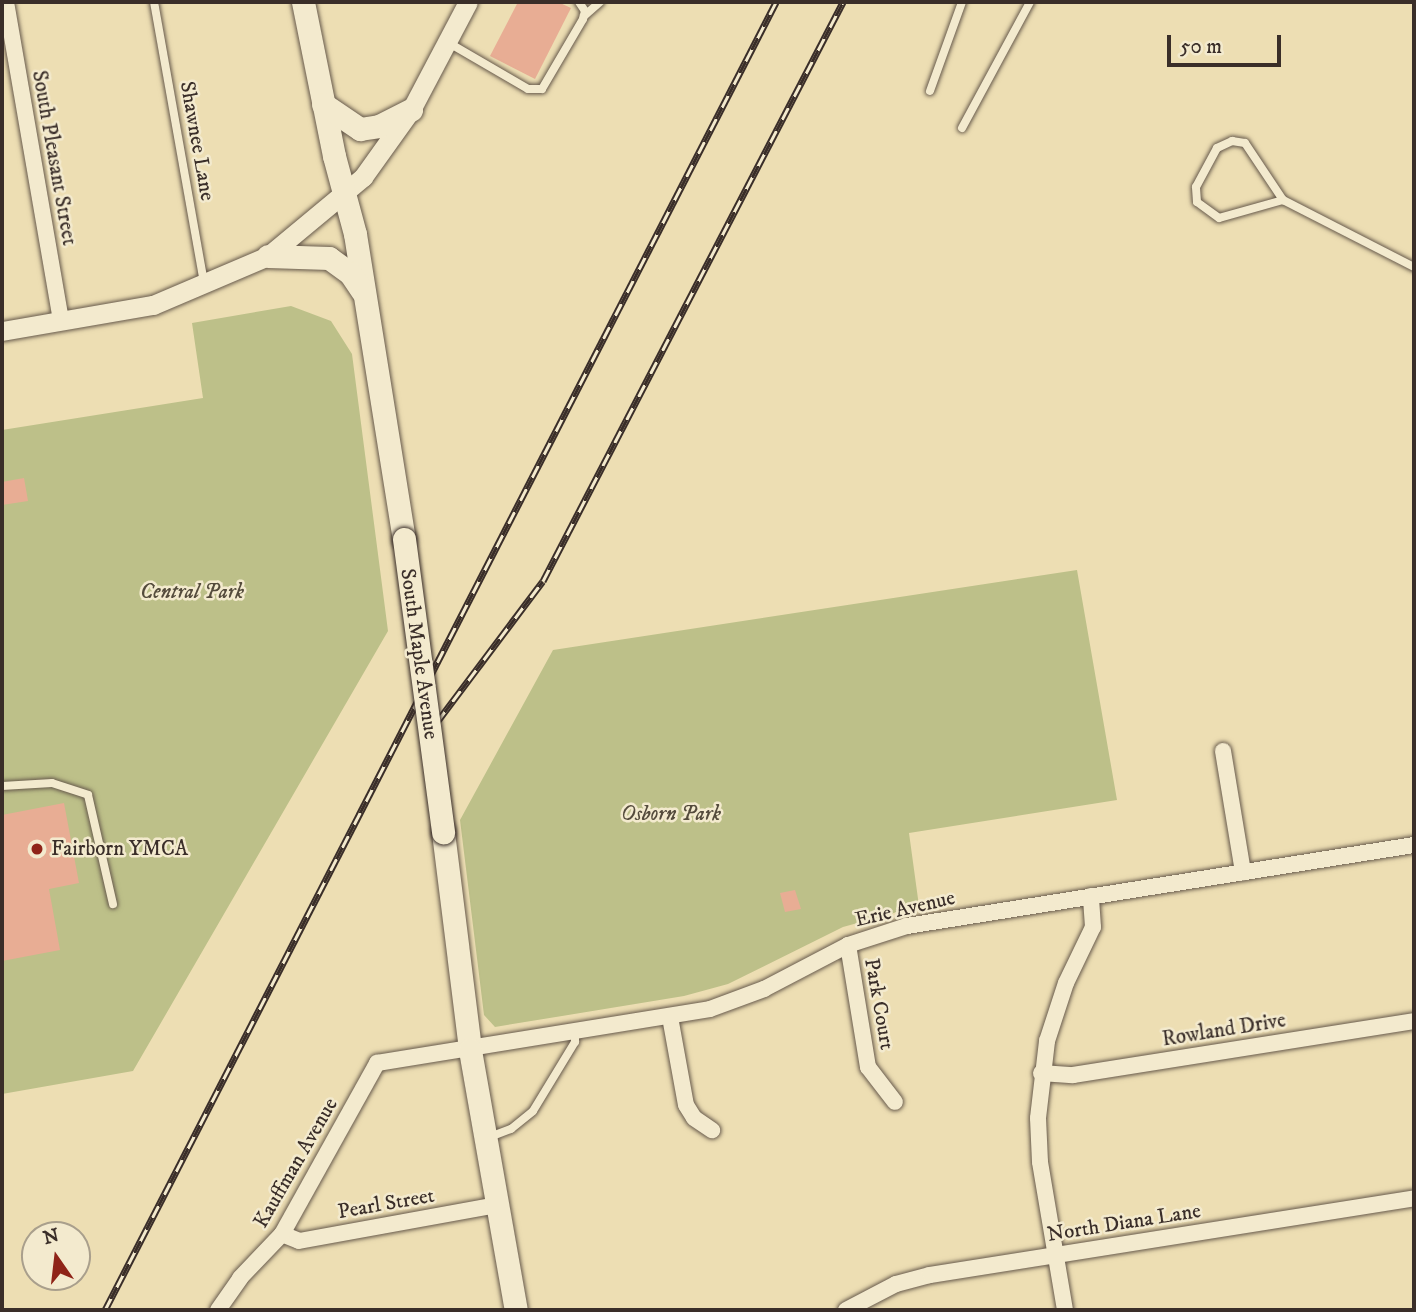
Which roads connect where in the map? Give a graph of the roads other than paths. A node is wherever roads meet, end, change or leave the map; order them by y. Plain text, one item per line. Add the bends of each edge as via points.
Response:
1 (6, 2) edge
2 (155, 2) edge
3 (303, 2) edge
4 (579, 2) edge
5 (600, 2) edge
6 (962, 2) edge
7 (1030, 2) edge
8 (463, 5) edge
9 (584, 16) junction
10 (447, 42) junction
11 (930, 91) dead end
12 (323, 104) junction
13 (411, 110) junction
14 (962, 128) dead end
15 (345, 195) junction
16 (1283, 200) junction
17 (268, 256) junction
18 (1414, 267) edge
19 (204, 286) junction
20 (364, 294) junction
21 (61, 321) junction
22 (2, 331) edge
23 (1223, 751) dead end
24 (2, 786) edge
25 (1414, 845) edge
26 (1243, 872) junction
27 (1091, 896) junction
28 (113, 904) dead end
29 (848, 945) junction
30 (670, 1017) junction
31 (1414, 1021) edge
32 (575, 1031) junction
33 (470, 1050) junction
34 (377, 1063) joint
35 (1041, 1073) junction
36 (895, 1102) dead end
37 (712, 1130) dead end
38 (487, 1138) junction
39 (1414, 1198) edge
40 (498, 1205) junction
41 (282, 1234) junction
42 (1056, 1255) junction
43 (218, 1310) edge
44 (516, 1310) edge
45 (846, 1310) edge
46 (1065, 1310) edge

1 - 21 street, South Pleasant Street
2 - 19 lane, Shawnee Lane
3 - 12 main road, South Maple Avenue
4 - 9 lane
5 - 9 lane
6 - 11 lane
7 - 14 lane
8 - 10 street
9 - 10 lane via 542,89 528,89
10 - 13 street
12 - 13 main road via 360,129 379,126
12 - 15 main road, South Maple Avenue
13 - 15 street
15 - 17 street
15 - 20 main road, South Maple Avenue
16 - 16 lane via 1245,143 1232,141 1217,148 1196,187 1197,202 1219,218
16 - 18 lane
17 - 19 street
17 - 20 main road via 329,258 350,273
19 - 21 street via 153,305
20 - 33 main road, South Maple Avenue, bridge via 404,539
21 - 22 street
23 - 26 street
24 - 28 lane via 55,784 88,795
25 - 26 street, Erie Avenue
26 - 27 street, Erie Avenue
27 - 29 street, Erie Avenue via 906,926
27 - 35 street via 1093,927 1056,1009
29 - 30 street, Erie Avenue via 743,998
29 - 36 street, Park Court via 868,1067
30 - 32 street, Erie Avenue
30 - 37 street via 686,1105 694,1118
31 - 35 street, Rowland Drive via 1073,1075
32 - 33 street, Erie Avenue
32 - 38 lane via 575,1042 533,1111 511,1129
33 - 34 street, Erie Avenue
33 - 38 main road, South Maple Avenue
34 - 41 street, Kauffman Avenue
35 - 42 street via 1040,1162
38 - 40 main road, South Maple Avenue
39 - 42 street, North Diana Lane
40 - 41 street, Pearl Street via 299,1241
40 - 44 main road, South Maple Avenue
41 - 43 street, Kauffman Avenue via 240,1278
42 - 45 street, North Diana Lane via 915,1278
42 - 46 street

